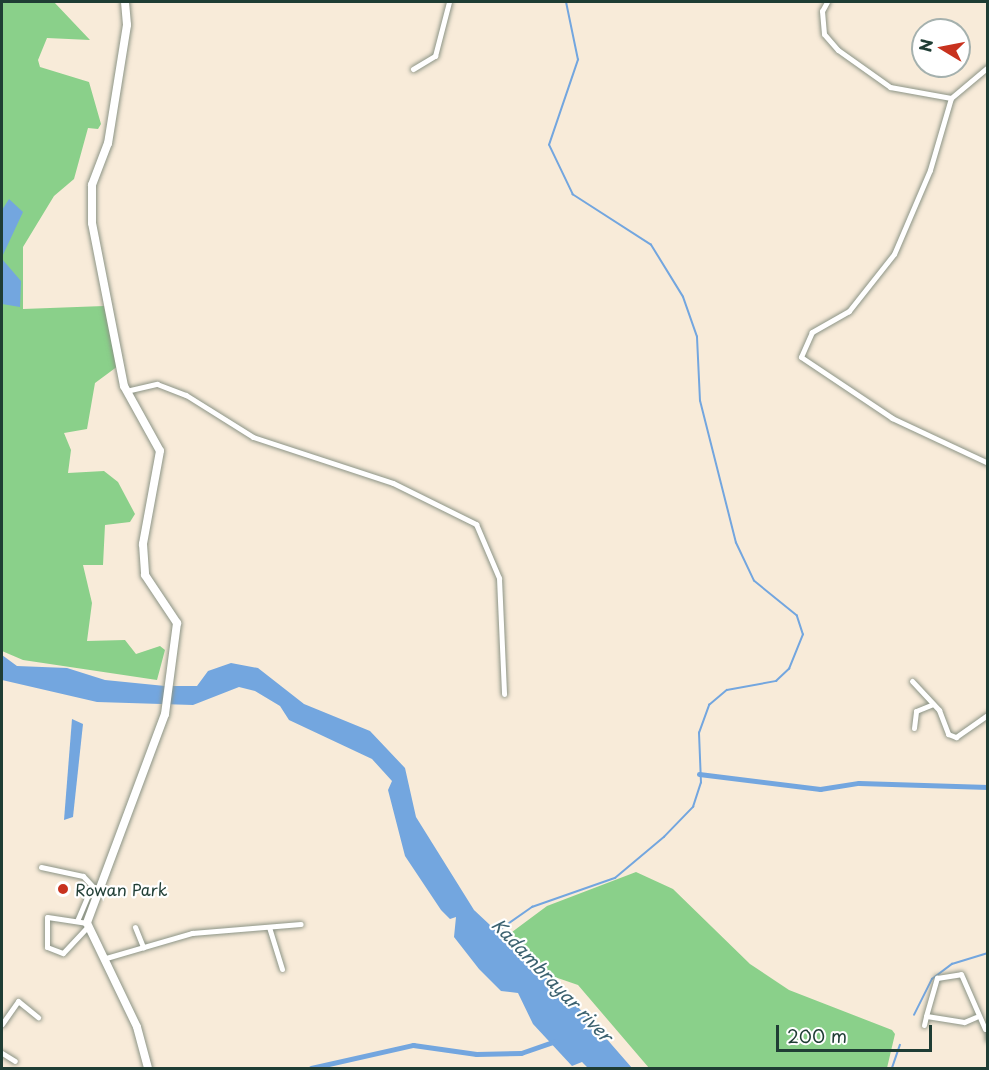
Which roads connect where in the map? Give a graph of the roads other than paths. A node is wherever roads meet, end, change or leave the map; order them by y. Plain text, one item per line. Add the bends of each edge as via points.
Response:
1 (125, 2) edge
2 (449, 2) edge
3 (827, 2) edge
4 (987, 67) edge
5 (413, 69) dead end
6 (951, 98) junction
7 (126, 391) junction
8 (987, 464) edge
9 (912, 681) dead end
10 (504, 694) dead end
11 (933, 704) junction
12 (987, 715) edge
13 (914, 729) dead end
14 (41, 867) dead end
15 (94, 890) junction
16 (77, 921) junction
17 (301, 924) dead end
18 (87, 925) junction
19 (135, 927) dead end
20 (269, 927) junction
21 (143, 947) junction
22 (106, 958) junction
23 (282, 969) dead end
24 (926, 1016) junction
25 (38, 1017) dead end
26 (976, 1017) junction
27 (2, 1024) edge
28 (924, 1025) dead end
29 (986, 1027) edge
30 (987, 1039) edge
31 (2, 1053) edge
32 (15, 1060) dead end
33 (148, 1068) edge

1 - 7 main road via 121,68 91,204
2 - 5 street via 435,56
3 - 6 street via 822,11 824,34 837,50 890,87
4 - 6 street
6 - 8 street via 930,170 894,254 849,311 812,332 801,357 892,418
7 - 10 street via 157,384 186,395 253,437 393,483 476,524 499,578
7 - 15 main road via 160,451 143,544 145,575 177,623 165,714
9 - 11 street
11 - 12 street via 948,734 956,737
11 - 13 street via 916,711
14 - 15 street via 83,876
15 - 16 street
15 - 18 main road
16 - 18 street
16 - 18 street via 47,917 47,946 63,953
17 - 20 street
18 - 22 main road
19 - 21 street
20 - 21 street via 192,933
20 - 23 street
21 - 22 street
22 - 33 main road via 137,1027
24 - 26 street via 964,1022
24 - 26 street via 933,982 953,971 970,990
24 - 28 street
25 - 27 street via 18,1001
26 - 29 street
29 - 30 street
31 - 32 street

